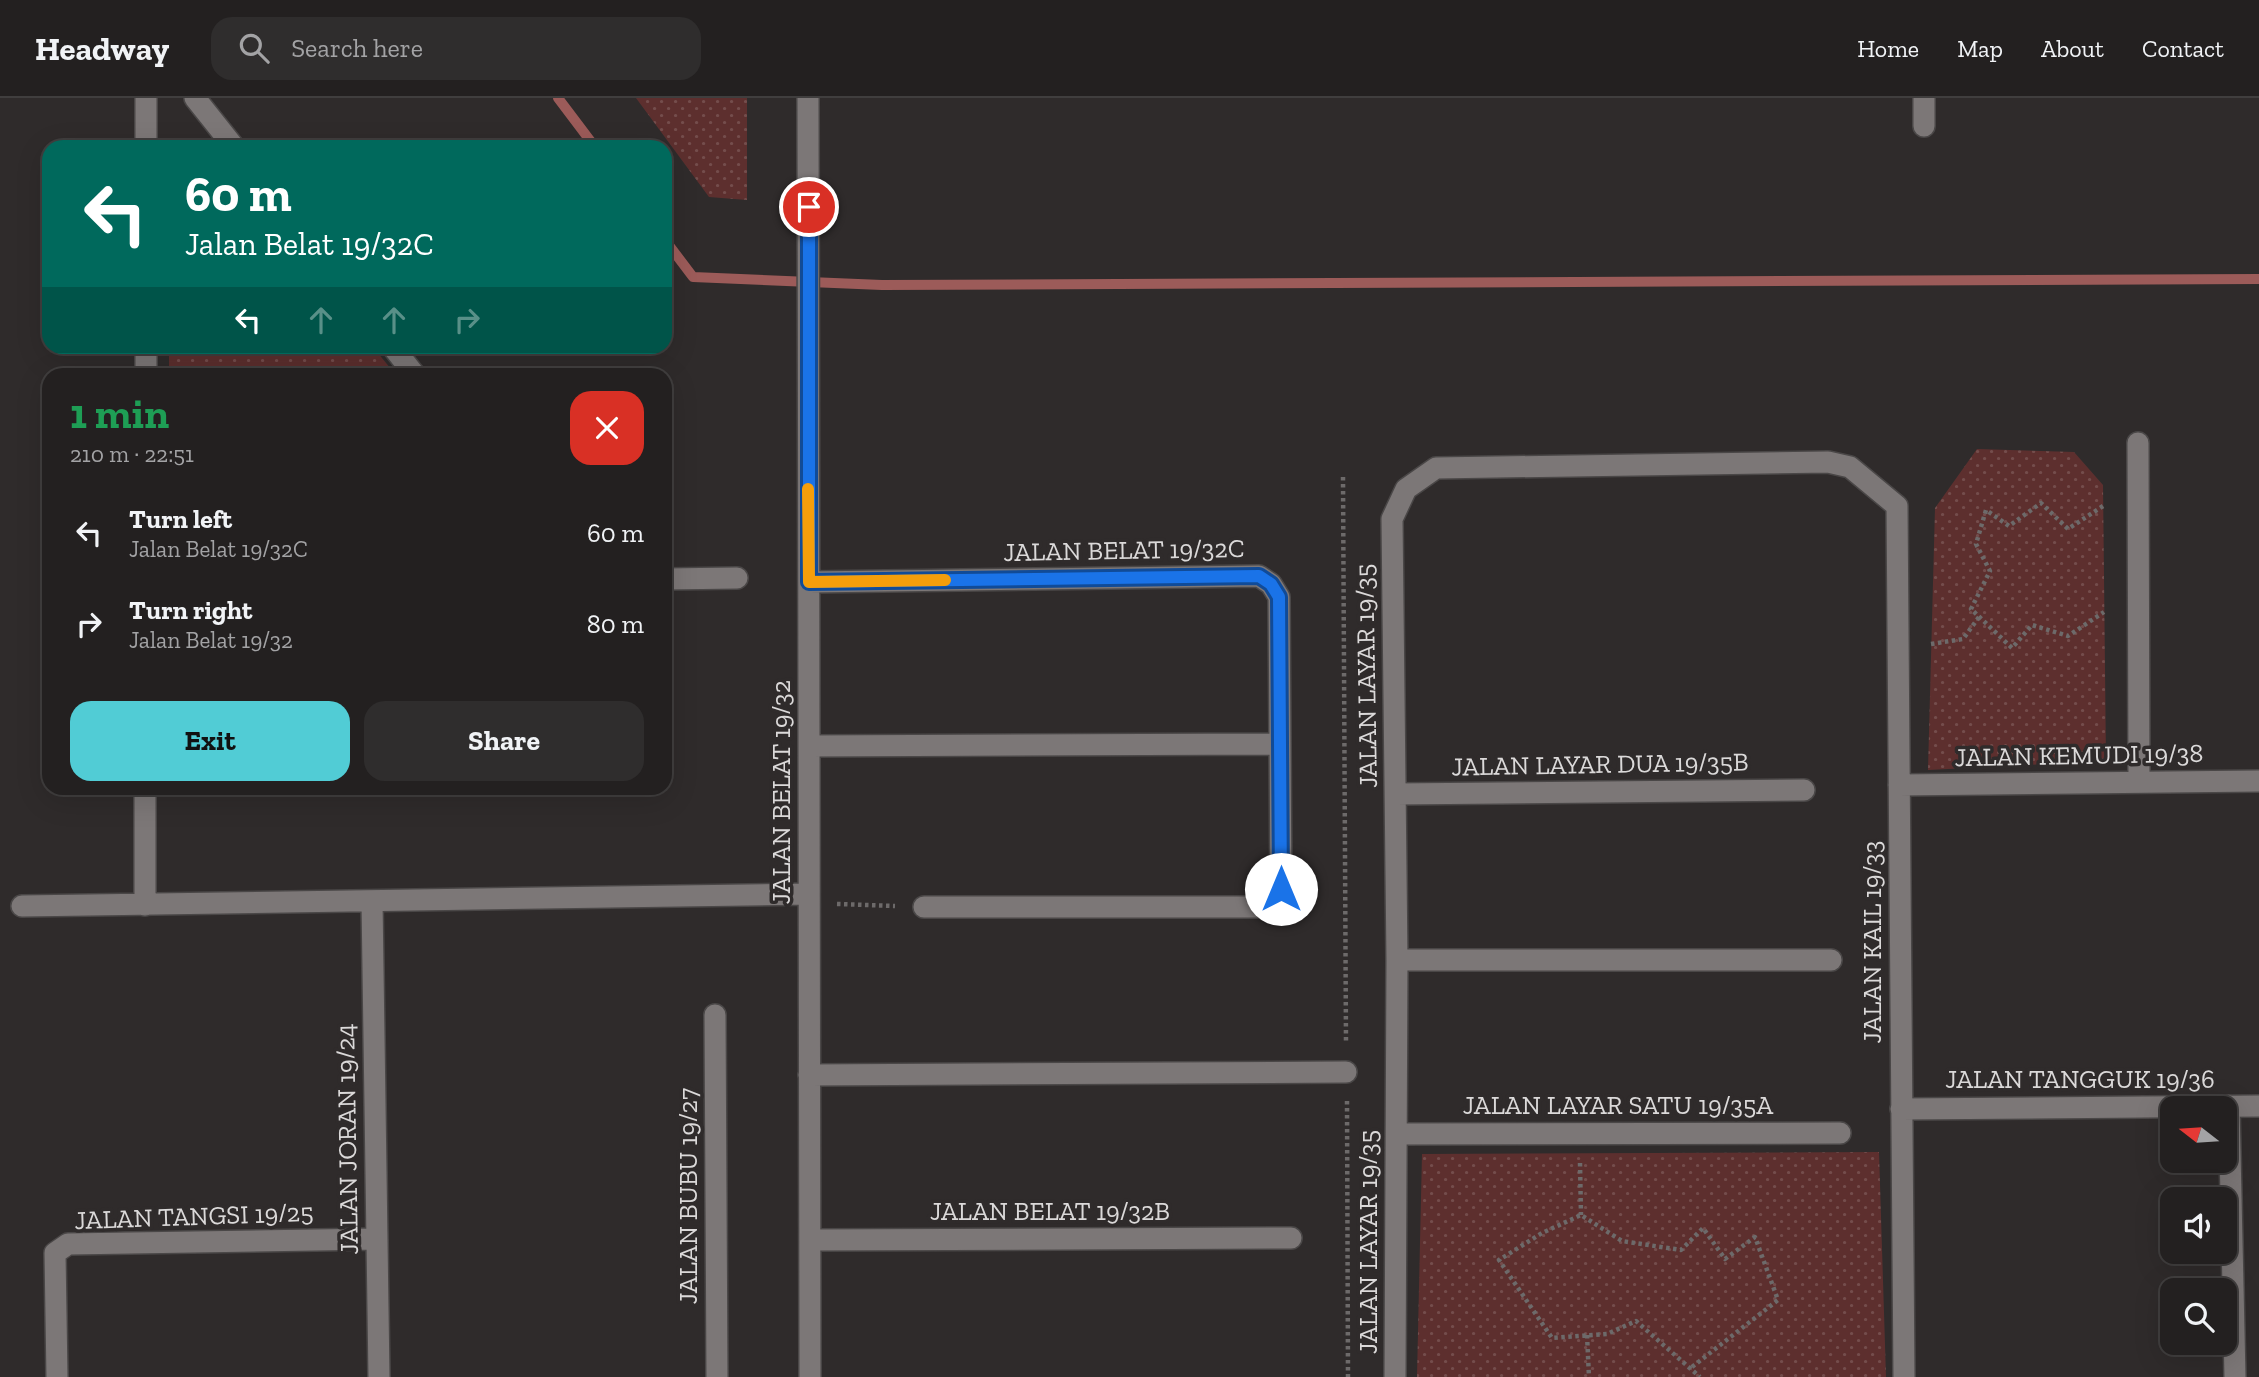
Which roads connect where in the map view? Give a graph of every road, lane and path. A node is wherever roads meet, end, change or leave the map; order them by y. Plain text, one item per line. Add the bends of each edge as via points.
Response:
1 (146, 98) edge
2 (195, 98) edge
3 (808, 98) edge
4 (1924, 98) edge
5 (1924, 126) dead end
6 (146, 140) edge
7 (228, 140) edge
8 (398, 354) edge
9 (409, 368) edge
10 (2138, 443) dead end
11 (1343, 477) dead end
12 (1896, 506) joint
13 (2103, 506) dead end
14 (737, 578) dead end
15 (672, 579) edge
16 (809, 582) junction
17 (2104, 612) dead end
18 (1979, 617) junction
19 (1931, 644) dead end
20 (1280, 744) junction
21 (809, 746) junction
22 (2259, 781) edge
23 (2139, 782) junction
24 (1899, 785) junction
25 (1804, 790) dead end
26 (1396, 794) junction
27 (145, 795) edge
28 (809, 899) junction
29 (372, 901) junction
30 (145, 905) junction
31 (22, 906) dead end
32 (924, 907) joint
33 (1397, 960) junction
34 (1831, 960) dead end
35 (715, 1016) dead end
36 (1346, 1072) junction
37 (809, 1074) junction
38 (2237, 1106) edge
39 (2259, 1106) edge
40 (2160, 1107) edge
41 (1901, 1109) junction
42 (1840, 1133) dead end
43 (1397, 1134) junction
44 (1580, 1153) dead end
45 (2230, 1173) edge
46 (1581, 1214) junction
47 (1291, 1238) dead end
48 (377, 1239) junction
49 (810, 1240) junction
50 (1587, 1335) junction
51 (1692, 1367) junction
52 (57, 1377) edge
53 (379, 1377) edge
54 (717, 1377) edge
55 (810, 1377) edge
56 (1348, 1377) edge
57 (1395, 1377) edge
58 (1589, 1377) edge
59 (1700, 1377) edge
60 (1904, 1377) edge
61 (2235, 1377) edge

1 - 6 street
2 - 7 street
3 - 16 street, JALAN BELAT 19/32
4 - 5 street
8 - 9 street
10 - 23 street
11 - 36 path
12 - 24 street, JALAN KAIL 19/33
12 - 26 street, JALAN LAYAR 19/35 via 1850,467 1828,463 1436,468 1406,489 1392,519
13 - 18 path via 2068,529 2041,503 2009,526 1986,510 1976,544 1990,571 1971,610
14 - 15 street
16 - 20 street, JALAN BELAT 19/32C via 1259,576 1279,597
16 - 21 street, JALAN BELAT 19/32
17 - 18 path via 2068,636 2032,625 2012,648
18 - 19 path via 1963,639
20 - 21 street
20 - 32 street, JALAN BELAT 19/32C via 1281,889 1259,908
21 - 28 street, JALAN BELAT 19/32
22 - 23 street, JALAN KEMUDI 19/38
23 - 24 street, JALAN KEMUDI 19/38
24 - 41 street, JALAN KAIL 19/33
25 - 26 street, JALAN LAYAR DUA 19/35B
26 - 33 street, JALAN LAYAR 19/35
27 - 30 street
28 - 29 street
28 - 32 path
28 - 37 street, JALAN BELAT 19/32
29 - 30 street
29 - 48 street, JALAN JORAN 19/24
30 - 31 street
33 - 34 street
33 - 43 street, JALAN LAYAR 19/35
35 - 54 street, JALAN BUBU 19/27
36 - 37 street
36 - 56 path
37 - 49 street, JALAN BELAT 19/32
38 - 39 street, JALAN TANGGUK 19/36
40 - 41 street, JALAN TANGGUK 19/36
41 - 60 street, JALAN KAIL 19/33
42 - 43 street, JALAN LAYAR SATU 19/35A
43 - 57 street, JALAN LAYAR 19/35
44 - 46 path
45 - 61 street
46 - 50 path via 1499,1260 1552,1338
46 - 51 path via 1622,1241 1681,1250 1703,1228 1725,1259 1755,1237 1777,1300
47 - 49 street, JALAN BELAT 19/32B
48 - 52 street, JALAN TANGSI 19/25 via 68,1244 55,1253
48 - 53 street, JALAN JORAN 19/24
49 - 55 street, JALAN BELAT 19/32
50 - 51 path via 1607,1334 1636,1321
50 - 58 path
51 - 59 path

